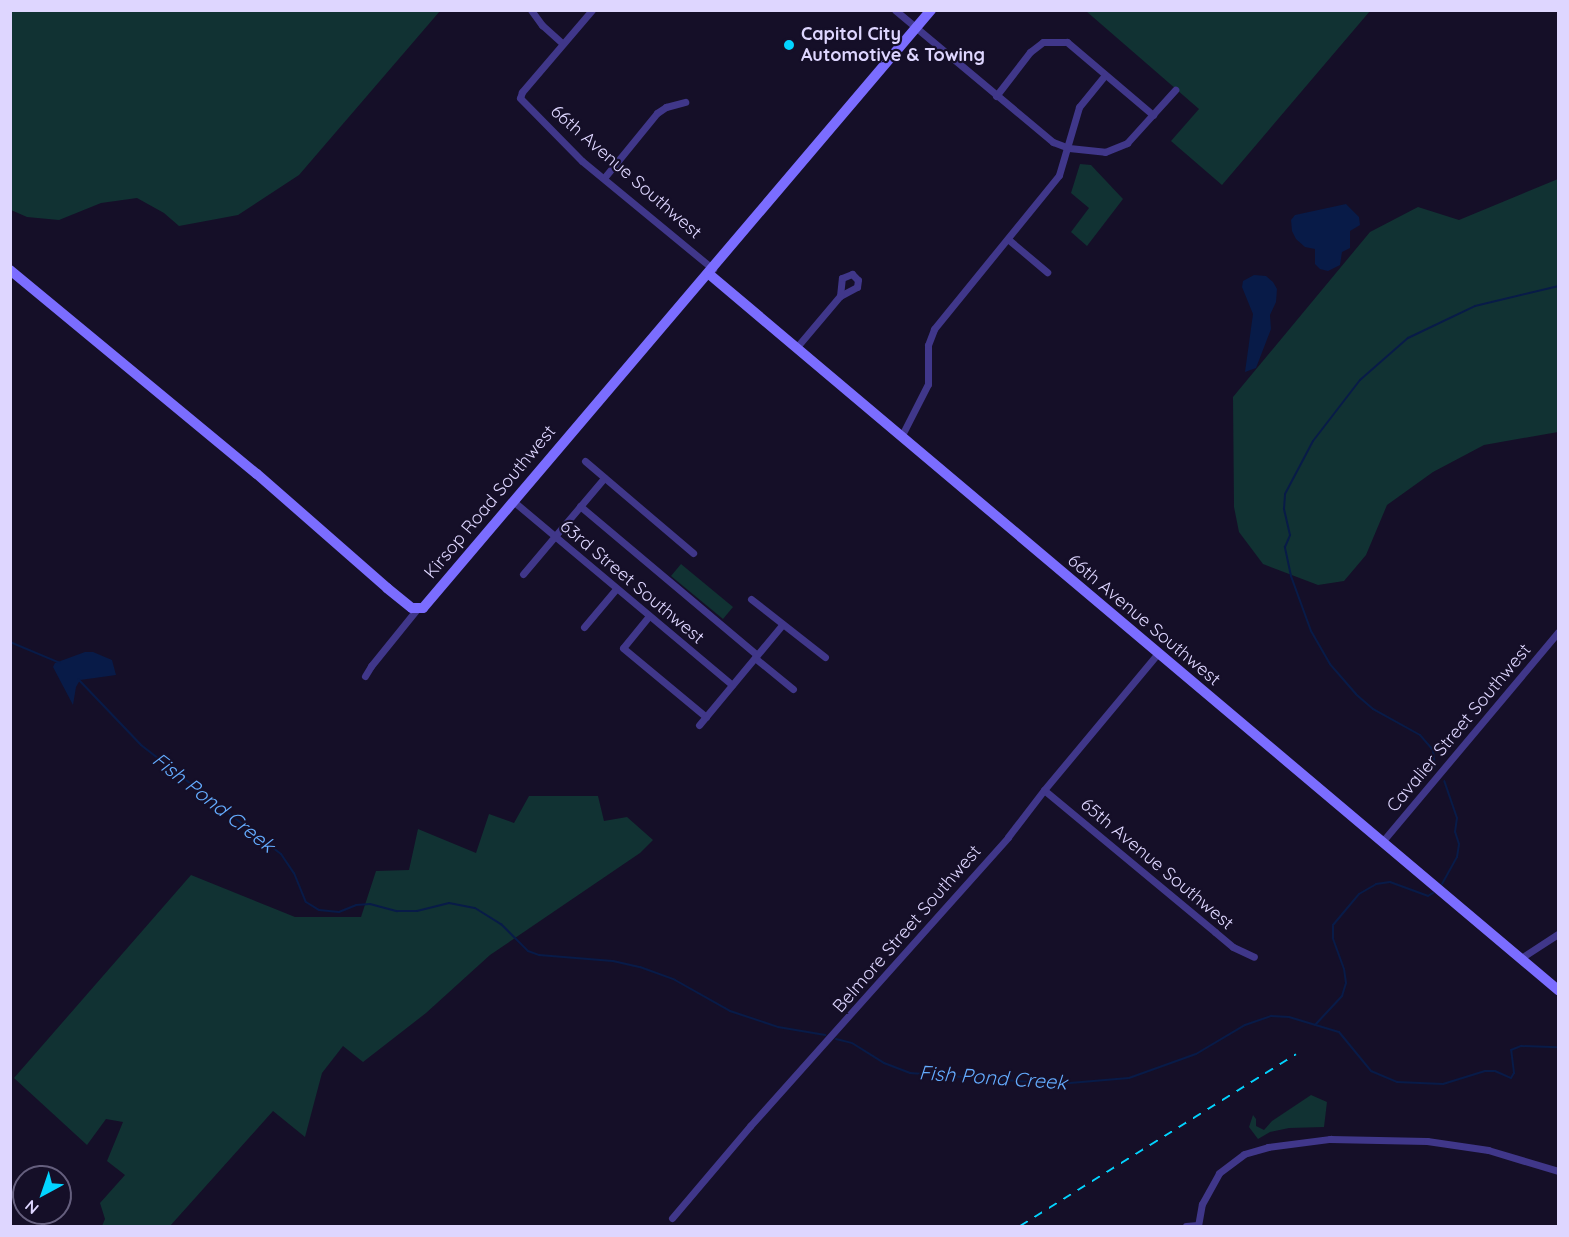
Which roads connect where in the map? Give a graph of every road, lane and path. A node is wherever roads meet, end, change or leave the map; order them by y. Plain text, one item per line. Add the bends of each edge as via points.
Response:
1 (531, 10) edge
2 (592, 10) edge
3 (895, 10) edge
4 (931, 10) edge
5 (916, 28) junction
6 (563, 44) junction
7 (1105, 75) junction
8 (1175, 90) dead end
9 (996, 96) junction
10 (685, 102) dead end
11 (1154, 115) junction
12 (1069, 148) junction
13 (604, 178) junction
14 (1009, 240) junction
15 (10, 270) edge
16 (711, 272) junction
17 (1047, 272) dead end
18 (840, 296) dead end
19 (796, 348) junction
20 (901, 437) junction
21 (585, 461) dead end
22 (604, 478) junction
23 (513, 501) junction
24 (580, 506) junction
25 (555, 536) junction
26 (693, 553) dead end
27 (523, 574) dead end
28 (616, 589) junction
29 (750, 599) dead end
30 (417, 609) junction
31 (649, 616) junction
32 (783, 624) junction
33 (584, 627) dead end
34 (1558, 633) edge
35 (1158, 653) junction
36 (756, 656) junction
37 (825, 657) dead end
38 (365, 676) dead end
39 (732, 685) junction
40 (793, 689) dead end
41 (706, 717) junction
42 (699, 725) dead end
43 (1044, 790) junction
44 (1382, 842) junction
45 (1558, 934) edge
46 (1254, 957) dead end
47 (1521, 958) junction
48 (1558, 990) edge
49 (1558, 1171) edge
50 (672, 1218) dead end
51 (1198, 1226) edge
52 (1186, 1227) edge

1 - 6 street
2 - 6 street
3 - 5 street
4 - 5 street, Kirsop Road Southwest
5 - 9 street
5 - 16 street, Kirsop Road Southwest
6 - 13 street, 66th Avenue Southwest via 520,98
7 - 9 street via 1067,42 1043,42 1030,52
7 - 11 street
7 - 12 street via 1079,107
8 - 11 street
9 - 12 street via 1053,142
10 - 13 street via 657,113
11 - 12 street via 1127,143 1105,152
12 - 14 street via 1059,175
13 - 16 street, 66th Avenue Southwest
14 - 17 street
14 - 20 street via 934,329 927,345 928,384
15 - 30 street via 257,474 387,588
16 - 19 street, 66th Avenue Southwest
16 - 23 street, Kirsop Road Southwest via 675,309
18 - 19 street
19 - 20 street, 66th Avenue Southwest
20 - 35 street, 66th Avenue Southwest
21 - 22 street
22 - 24 street
22 - 26 street
23 - 25 street, 63rd Street Southwest
23 - 30 street, Kirsop Road Southwest via 425,605
24 - 25 street
24 - 36 street
25 - 27 street
25 - 28 street, 63rd Street Southwest
28 - 31 street, 63rd Street Southwest
28 - 33 street
29 - 32 street
30 - 38 street
31 - 39 street, 63rd Street Southwest
31 - 41 street via 623,648
32 - 36 street
32 - 37 street
34 - 44 street, Cavalier Street Southwest
35 - 43 street, Belmore Street Southwest
35 - 44 street, 66th Avenue Southwest
36 - 39 street
36 - 40 street
39 - 41 street
41 - 42 street
43 - 46 street, 65th Avenue Southwest via 1233,947
43 - 50 street, Belmore Street Southwest
44 - 47 street, 66th Avenue Southwest
45 - 47 street
47 - 48 street, 66th Avenue Southwest
49 - 51 street via 1488,1150 1427,1141 1330,1139 1268,1147 1244,1154 1219,1173 1202,1204
51 - 52 street

